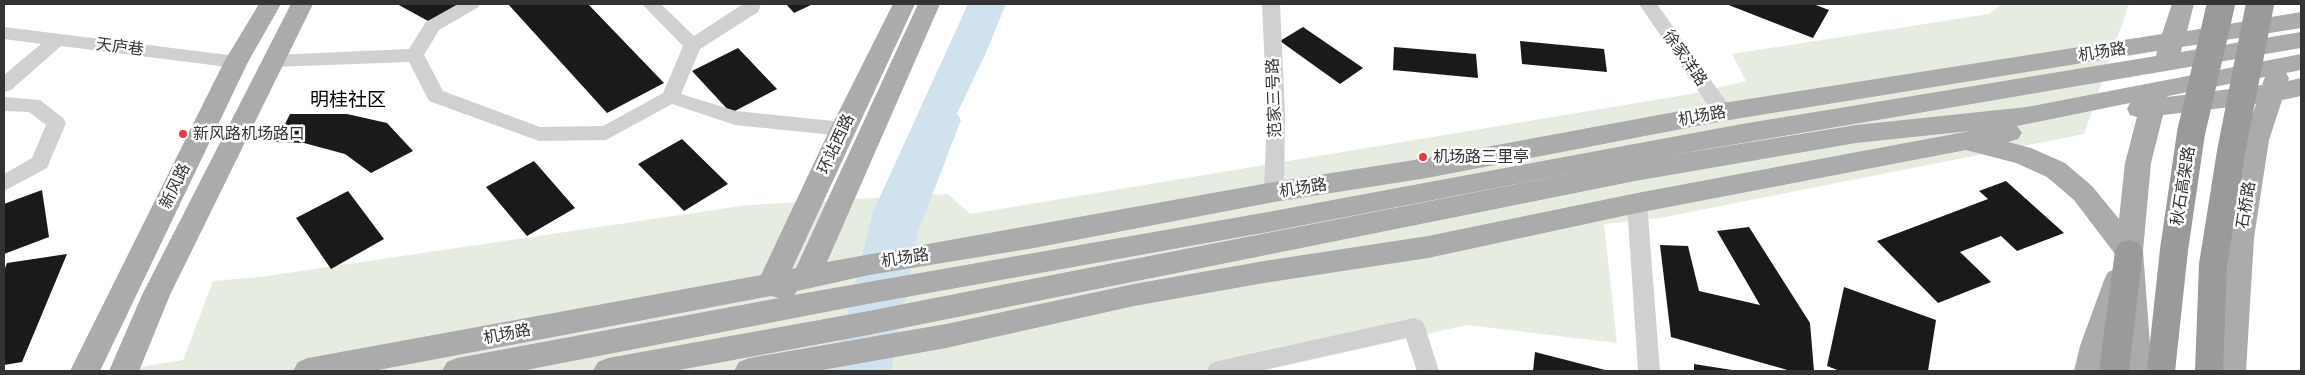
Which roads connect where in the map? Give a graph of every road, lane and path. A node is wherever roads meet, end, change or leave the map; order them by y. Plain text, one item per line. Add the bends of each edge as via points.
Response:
1 (270, 4) edge
2 (302, 4) edge
3 (471, 4) edge
4 (651, 4) edge
5 (752, 4) edge
6 (904, 4) edge
7 (929, 4) edge
8 (1271, 4) edge
9 (1648, 4) edge
10 (2183, 4) edge
11 (2222, 4) edge
12 (2260, 4) edge
13 (4, 33) edge
14 (2293, 36) edge
15 (58, 39) junction
16 (693, 45) junction
17 (2170, 51) junction
18 (415, 55) junction
19 (273, 61) junction
20 (236, 62) junction
21 (4, 85) edge
22 (2301, 87) edge
23 (2272, 93) junction
24 (670, 98) junction
25 (2155, 98) junction
26 (4, 104) edge
27 (1723, 112) junction
28 (843, 129) junction
29 (1856, 134) junction
30 (1957, 143) junction
31 (1820, 169) junction
32 (4, 184) edge
33 (1274, 192) junction
34 (1637, 203) junction
35 (2129, 251) junction
36 (806, 277) junction
37 (771, 285) junction
38 (848, 297) junction
39 (945, 322) junction
40 (854, 339) junction
41 (1232, 370) edge
42 (85, 371) edge
43 (124, 371) edge
44 (308, 371) edge
45 (457, 371) edge
46 (608, 371) edge
47 (749, 371) edge
48 (1428, 371) edge
49 (1649, 371) edge
50 (2089, 371) edge
51 (2114, 371) edge
52 (2137, 371) edge
53 (2162, 371) edge
54 (2209, 371) edge
55 (2231, 371) edge

1 - 20 main road, 新风路
2 - 19 main road, 新风路
3 - 18 street via 432,26
4 - 16 street
5 - 16 street via 752,8
6 - 28 main road, 环站西路
7 - 36 main road, 环站西路
8 - 33 street, 范家三号路 via 1276,114
9 - 27 street, 徐家洋路
10 - 17 main road
11 - 53 highway, 秋石高架路, bridge via 2191,133 2174,250
12 - 54 highway, bridge via 2213,265
13 - 15 street, 天庐巷
14 - 17 main road, 机场路
14 - 23 main road, 石桥路
14 - 25 main road
15 - 20 street, 天庐巷
15 - 21 street
16 - 24 street
17 - 25 main road
17 - 27 main road, 机场路
17 - 38 main road, 机场路
18 - 19 street
18 - 24 street via 436,96 539,134 606,133
19 - 43 main road, 新风路 via 156,296
20 - 42 main road, 新风路
22 - 23 main road
23 - 25 main road
23 - 55 main road, 石桥路 via 2256,140 2240,238
24 - 28 street via 735,118
25 - 29 main road via 2027,116
25 - 30 main road
25 - 35 main road via 2138,163
26 - 32 street via 33,106 56,123 40,163
27 - 33 main road, 机场路 via 1427,168
28 - 37 main road, 环站西路
29 - 31 main road
29 - 39 main road via 1635,171
30 - 31 main road
30 - 35 main road via 2022,155 2056,170 2083,192
31 - 34 main road
33 - 36 main road, 机场路
34 - 39 main road via 1428,247
34 - 49 street
35 - 50 main road
35 - 51 highway
35 - 52 main road
36 - 37 main road, 机场路
37 - 38 main road
37 - 44 main road, 机场路
38 - 45 main road, 机场路
39 - 40 main road
40 - 46 main road
40 - 47 main road
41 - 48 street via 1414,327

